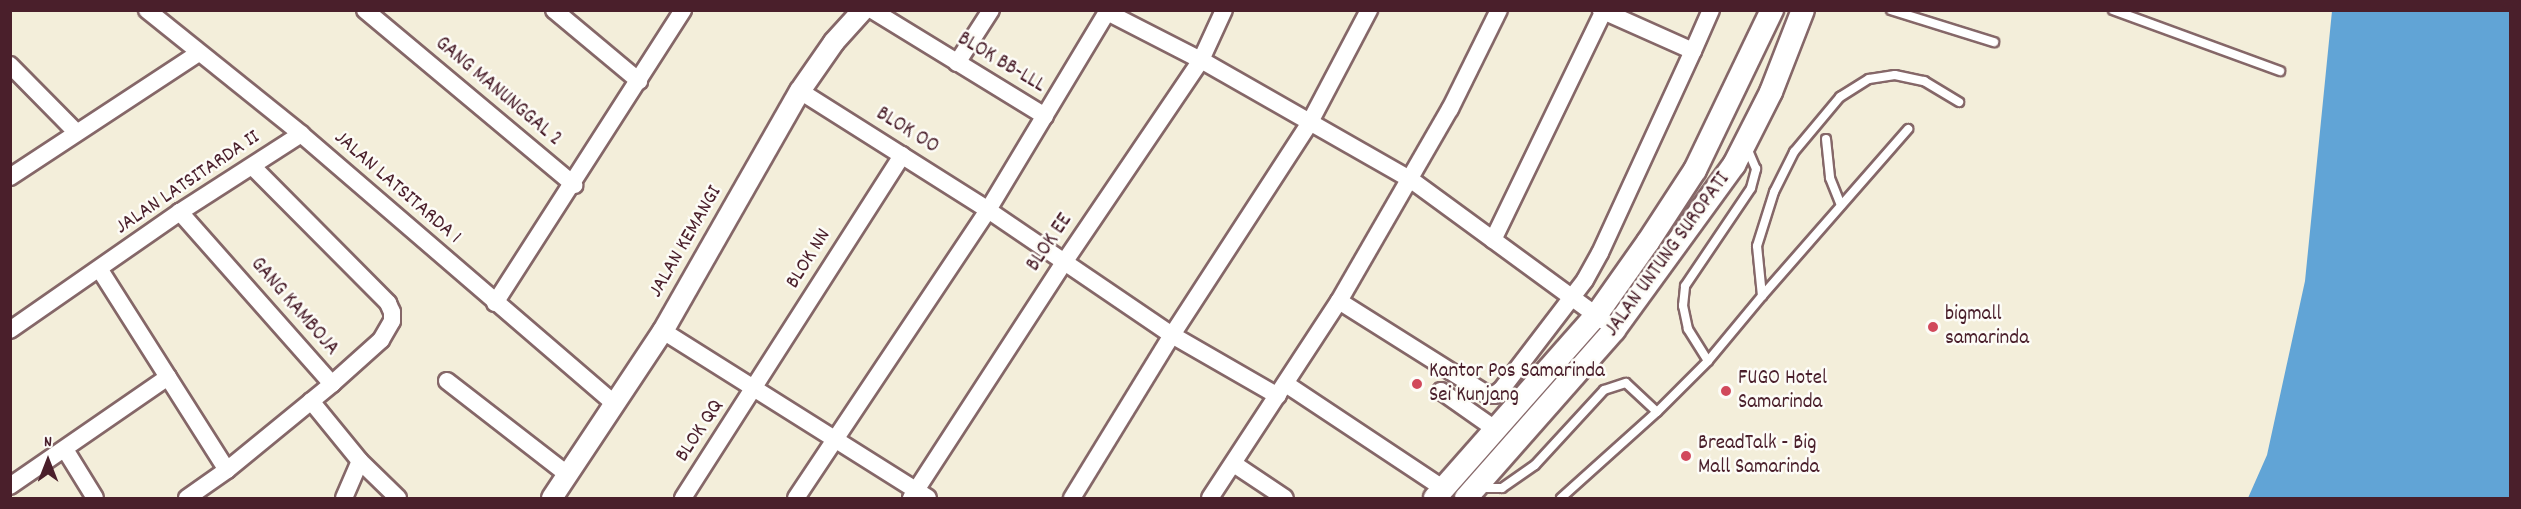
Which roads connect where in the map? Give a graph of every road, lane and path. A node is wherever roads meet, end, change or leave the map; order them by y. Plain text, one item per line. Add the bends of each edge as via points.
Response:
1 (147, 10) edge
2 (365, 10) edge
3 (554, 10) edge
4 (683, 10) edge
5 (863, 10) edge
6 (872, 10) edge
7 (991, 10) edge
8 (1224, 10) edge
9 (1369, 10) edge
10 (1499, 10) edge
11 (1711, 10) edge
12 (1772, 10) edge
13 (1803, 10) edge
14 (1891, 10) edge
15 (2113, 10) edge
16 (1107, 11) edge
17 (1602, 11) edge
18 (1994, 42) dead end
19 (1693, 51) junction
20 (199, 53) junction
21 (1201, 60) junction
22 (957, 63) junction
23 (10, 65) edge
24 (2280, 71) dead end
25 (639, 81) junction
26 (800, 91) junction
27 (1959, 102) dead end
28 (1045, 116) junction
29 (1309, 124) junction
30 (1908, 129) dead end
31 (76, 132) junction
32 (301, 134) junction
33 (1826, 139) dead end
34 (1745, 144) junction
35 (902, 155) junction
36 (253, 167) junction
37 (10, 177) edge
38 (1410, 179) junction
39 (574, 185) junction
40 (1841, 205) junction
41 (988, 210) junction
42 (180, 212) junction
43 (1493, 240) junction
44 (1065, 261) junction
45 (99, 270) junction
46 (1762, 296) junction
47 (1570, 298) junction
48 (1339, 301) junction
49 (495, 303) junction
50 (1597, 314) junction
51 (10, 330) edge
52 (1614, 330) junction
53 (663, 331) junction
54 (1172, 335) junction
55 (1708, 361) junction
56 (168, 377) junction
57 (447, 381) dead end
58 (332, 384) junction
59 (754, 387) junction
60 (1282, 390) junction
61 (1441, 391) dead end
62 (311, 400) junction
63 (614, 403) junction
64 (1657, 412) junction
65 (1495, 429) junction
66 (832, 441) junction
67 (66, 451) junction
68 (360, 461) junction
69 (1234, 464) junction
70 (227, 470) junction
71 (1458, 472) junction
72 (567, 474) junction
73 (10, 486) edge
74 (1471, 493) edge
75 (1439, 494) edge
76 (919, 496) edge
77 (94, 498) edge
78 (187, 498) edge
79 (344, 498) edge
80 (398, 498) edge
81 (552, 498) edge
82 (682, 498) edge
83 (796, 498) edge
84 (1072, 498) edge
85 (1210, 498) edge
86 (1285, 498) edge
87 (1561, 498) edge

1 - 20 street, JALAN LATSITARDA 1
2 - 39 street, GANG MANUNGGAL 2
3 - 25 street
4 - 25 street
5 - 26 street, JALAN KEMANGI via 834,42
6 - 22 street, BLOK BB-LLL
7 - 22 street
8 - 21 street, BLOK EE
9 - 29 street
10 - 38 street
11 - 19 street
12 - 50 main road, JALAN UNTUNG SUROPATI via 1695,170
13 - 34 main road, JALAN UNTUNG SUROPATI via 1771,92
14 - 18 lane
15 - 24 lane
16 - 21 street
16 - 28 street
17 - 19 street
17 - 43 street
19 - 47 street via 1600,253
20 - 31 street
20 - 32 street, JALAN LATSITARDA 1
21 - 29 street
21 - 44 street, BLOK EE
22 - 28 street, BLOK BB-LLL
23 - 31 street
25 - 39 street
26 - 35 street, BLOK OO
26 - 53 street, JALAN KEMANGI
27 - 46 lane via 1924,81 1895,75 1869,79 1840,98 1794,152 1774,192 1757,246
28 - 41 street
29 - 38 street
29 - 54 street
30 - 40 lane
31 - 37 street
32 - 36 street, JALAN LATSITARDA II
32 - 49 street, JALAN LATSITARDA 1
33 - 40 lane via 1830,178
34 - 52 main road, JALAN UNTUNG SUROPATI via 1734,165
34 - 55 lane via 1755,160 1751,188 1685,286 1683,306 1688,329
35 - 41 street, BLOK OO
35 - 59 street, BLOK NN
36 - 42 street, JALAN LATSITARDA II
36 - 58 street via 388,303 392,312 392,321 381,340
38 - 43 street
38 - 48 street
39 - 49 street
40 - 46 lane
41 - 44 street, BLOK OO
41 - 66 street
42 - 45 street, JALAN LATSITARDA II
42 - 58 street, GANG KAMBOJA
43 - 47 street
44 - 54 street, BLOK OO
44 - 76 street, BLOK EE
45 - 51 street, JALAN LATSITARDA II
45 - 56 street
46 - 55 lane
47 - 48 street via 1494,395
47 - 50 street
48 - 60 street
49 - 63 street, JALAN LATSITARDA 1
50 - 52 street
50 - 65 main road, JALAN UNTUNG SUROPATI
52 - 74 main road, JALAN UNTUNG SUROPATI
53 - 59 street
53 - 63 street, JALAN KEMANGI
54 - 60 street, BLOK OO
54 - 84 street
55 - 64 lane
56 - 67 street
56 - 70 street
57 - 72 street
58 - 62 street, GANG KAMBOJA
59 - 66 street
59 - 82 street, BLOK QQ
60 - 69 street
60 - 75 street, BLOK OO
61 - 65 street
62 - 68 street
62 - 70 street, GANG KAMBOJA
63 - 72 street, JALAN KEMANGI
64 - 74 lane via 1626,383 1618,383 1604,390 1535,465 1502,488
64 - 87 lane
65 - 71 main road, JALAN UNTUNG SUROPATI
66 - 76 street
66 - 83 street
67 - 73 street
67 - 77 street
68 - 79 street
68 - 80 street
69 - 85 street
69 - 86 street
70 - 78 street, GANG KAMBOJA
71 - 74 lane
71 - 75 main road, JALAN UNTUNG SUROPATI
72 - 81 street, JALAN KEMANGI

